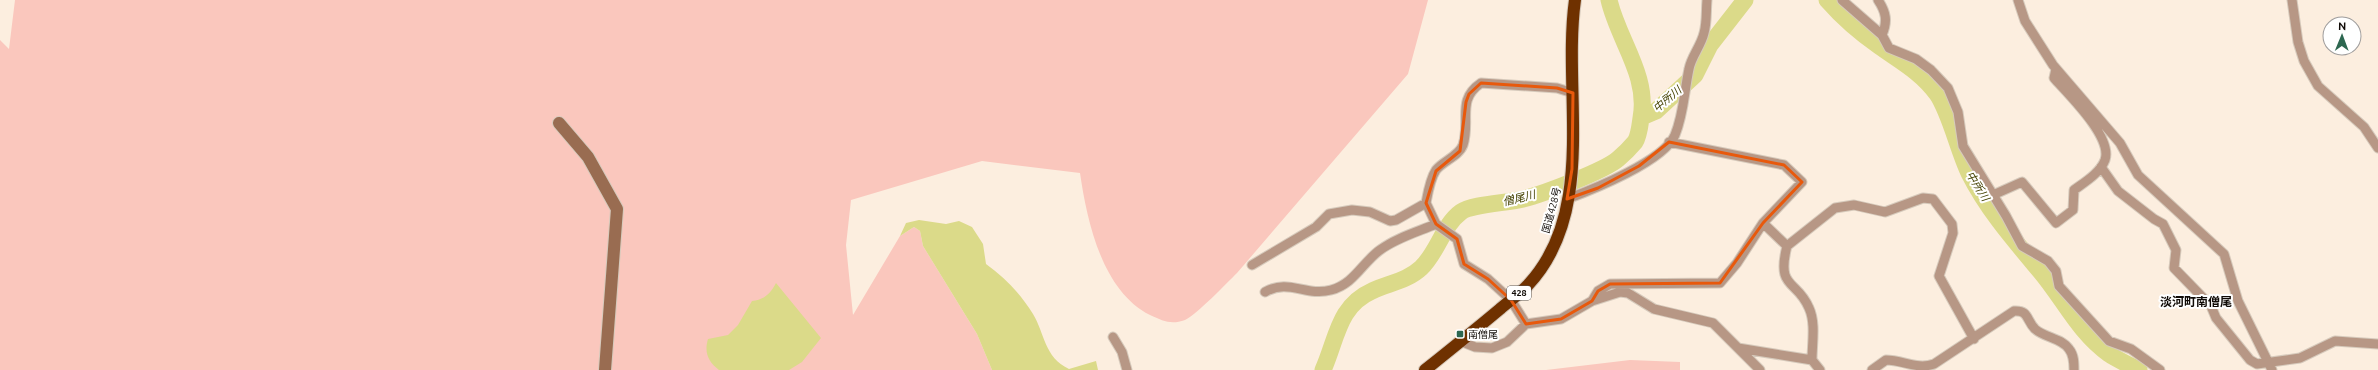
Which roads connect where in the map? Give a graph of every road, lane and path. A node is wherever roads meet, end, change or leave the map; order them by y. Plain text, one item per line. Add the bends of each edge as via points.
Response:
1 (1575, 0) edge
2 (1707, 0) edge
3 (1842, 0) edge
4 (1878, 0) edge
5 (2018, 0) edge
6 (2292, 0) edge
7 (1882, 35) junction
8 (2056, 69) junction
9 (1572, 93) junction
10 (559, 123) dead end
11 (1670, 142) junction
12 (2378, 148) edge
13 (2101, 167) junction
14 (1993, 195) junction
15 (1567, 199) junction
16 (1426, 203) junction
17 (1763, 223) junction
18 (1436, 224) junction
19 (1787, 246) junction
20 (1252, 265) dead end
21 (1265, 292) dead end
22 (1511, 300) junction
23 (1592, 301) junction
24 (1526, 324) junction
25 (1113, 337) dead end
26 (1974, 339) junction
27 (1460, 341) junction
28 (2378, 344) edge
29 (1738, 348) junction
30 (1812, 360) junction
31 (2270, 366) edge
32 (2254, 367) edge
33 (605, 370) edge
34 (1127, 370) edge
35 (1425, 370) edge
36 (1760, 370) edge
37 (1820, 370) edge
38 (1872, 370) edge
39 (2074, 370) edge
40 (2160, 370) edge

1 - 9 highway, 国道428号 / 428 via 1571,40
2 - 11 street via 1704,34 1689,68 1683,112 1675,137
3 - 7 street
4 - 7 street via 1886,18
5 - 8 street via 2025,20
6 - 12 street via 2298,42 2304,61 2318,86 2364,127
7 - 14 street via 1889,48 1916,59 1932,70 1948,88 1958,112 1963,146
8 - 13 street via 2054,78 2101,136 2106,148
8 - 31 street via 2120,143 2138,175 2224,254 2238,301
9 - 15 highway, 国道428号 / 428 via 1574,137
9 - 16 street via 1557,88 1491,82 1481,83 1475,87 1466,102 1463,144 1460,150 1436,171
10 - 33 street via 588,157 617,209
11 - 15 street via 1639,166 1598,188
11 - 17 street via 1784,165 1802,182
13 - 14 street via 2074,190 2073,210 2056,223 2022,182
13 - 32 street via 2118,192 2163,224 2176,250 2174,268 2211,306 2216,318
14 - 40 street via 2022,246 2048,261 2056,271 2059,286 2109,341 2131,349
15 - 22 highway, 国道428号 / 428 via 1560,229 1547,261 1527,286
16 - 18 street
16 - 20 street via 1390,221 1370,212 1352,210 1330,214 1316,227
17 - 19 street
17 - 23 street via 1720,283 1610,284 1598,291
18 - 21 street via 1381,249 1371,257 1355,278 1333,290 1319,293 1283,285
18 - 22 street via 1457,239 1464,264 1488,279
19 - 26 street via 1835,208 1854,206 1885,212 1923,198 1933,199 1952,224 1953,233 1939,276
19 - 30 street via 1784,274 1786,281 1801,294 1809,308 1812,320
22 - 24 street
22 - 27 highway, 国道428号 / 428
23 - 24 street via 1561,318
23 - 29 street via 1628,292 1654,309 1713,323
24 - 27 street via 1507,342 1492,348 1475,347
25 - 34 street via 1122,352
26 - 38 street via 1926,367 1886,360
26 - 39 street via 2014,311 2020,310 2026,313 2034,328 2070,350
27 - 35 highway, 国道428号 / 428
28 - 31 street via 2335,341 2300,358
29 - 30 street
29 - 36 street
30 - 37 street
31 - 32 street

